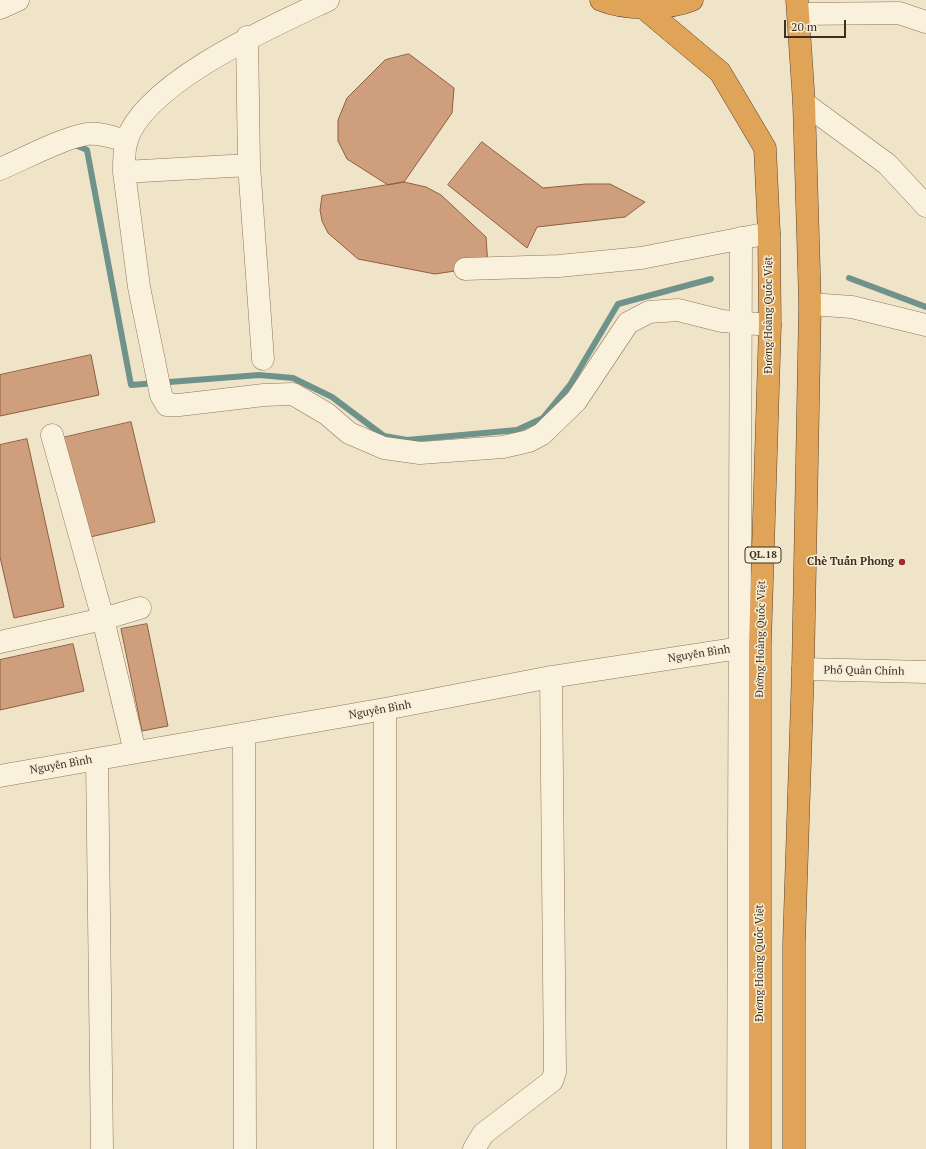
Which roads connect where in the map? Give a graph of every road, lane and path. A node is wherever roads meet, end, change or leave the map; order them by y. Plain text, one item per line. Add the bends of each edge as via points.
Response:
1 (18, 0) edge
2 (328, 0) edge
3 (601, 0) edge
4 (692, 0) edge
5 (798, 7) edge
6 (0, 8) edge
7 (645, 9) junction
8 (926, 22) edge
9 (247, 38) junction
10 (804, 103) junction
11 (127, 141) junction
12 (249, 165) junction
13 (0, 169) edge
14 (124, 172) junction
15 (926, 206) edge
16 (769, 233) junction
17 (741, 238) junction
18 (465, 269) dead end
19 (810, 304) junction
20 (740, 323) junction
21 (770, 325) junction
22 (926, 325) edge
23 (263, 359) dead end
24 (52, 435) dead end
25 (140, 608) dead end
26 (103, 619) junction
27 (0, 642) edge
28 (750, 647) junction
29 (803, 669) junction
30 (926, 672) edge
31 (551, 677) junction
32 (385, 709) junction
33 (244, 734) junction
34 (135, 752) junction
35 (98, 759) junction
36 (0, 776) edge
37 (102, 1149) edge
38 (245, 1149) edge
39 (385, 1149) edge
40 (474, 1149) edge
41 (738, 1149) edge
42 (760, 1149) edge
43 (794, 1149) edge

1 - 6 street
2 - 9 street
3 - 7 highway, QL.18
4 - 7 highway, QL.18 via 684,4
5 - 8 street via 899,13
5 - 10 highway
7 - 16 highway, Đường Hoàng Quốc Việt / QL.18 via 720,72 765,148
9 - 11 street via 174,84 142,116
9 - 12 street
10 - 15 street via 887,164
10 - 19 highway
11 - 13 street via 101,134 88,134 69,139
11 - 14 street
12 - 14 street
12 - 23 street
14 - 20 street via 139,287 161,395 167,404 173,406 293,394 327,414 349,433 384,448 420,453 503,446 529,441 542,434 576,401 628,323 649,312 678,310
16 - 17 street
16 - 21 highway, Đường Hoàng Quốc Việt / QL.18
17 - 18 street via 641,258 559,266
17 - 20 street
19 - 22 street via 852,307
19 - 29 highway
20 - 21 street
20 - 28 street
21 - 28 highway, Đường Hoàng Quốc Việt / QL.18
24 - 26 street
25 - 26 street
26 - 27 street
26 - 34 street
28 - 31 street, Nguyễn Bình
28 - 41 street
28 - 42 highway, Đường Hoàng Quốc Việt / QL.18
29 - 30 street, Phố Quân Chính
29 - 43 highway via 794,943
31 - 32 street, Nguyễn Bình
31 - 40 street via 555,1072 552,1082 483,1134
32 - 33 street, Nguyễn Bình
32 - 39 street
33 - 34 street, Nguyễn Bình
33 - 38 street
34 - 35 street, Nguyễn Bình
35 - 36 street, Nguyễn Bình
35 - 37 street

